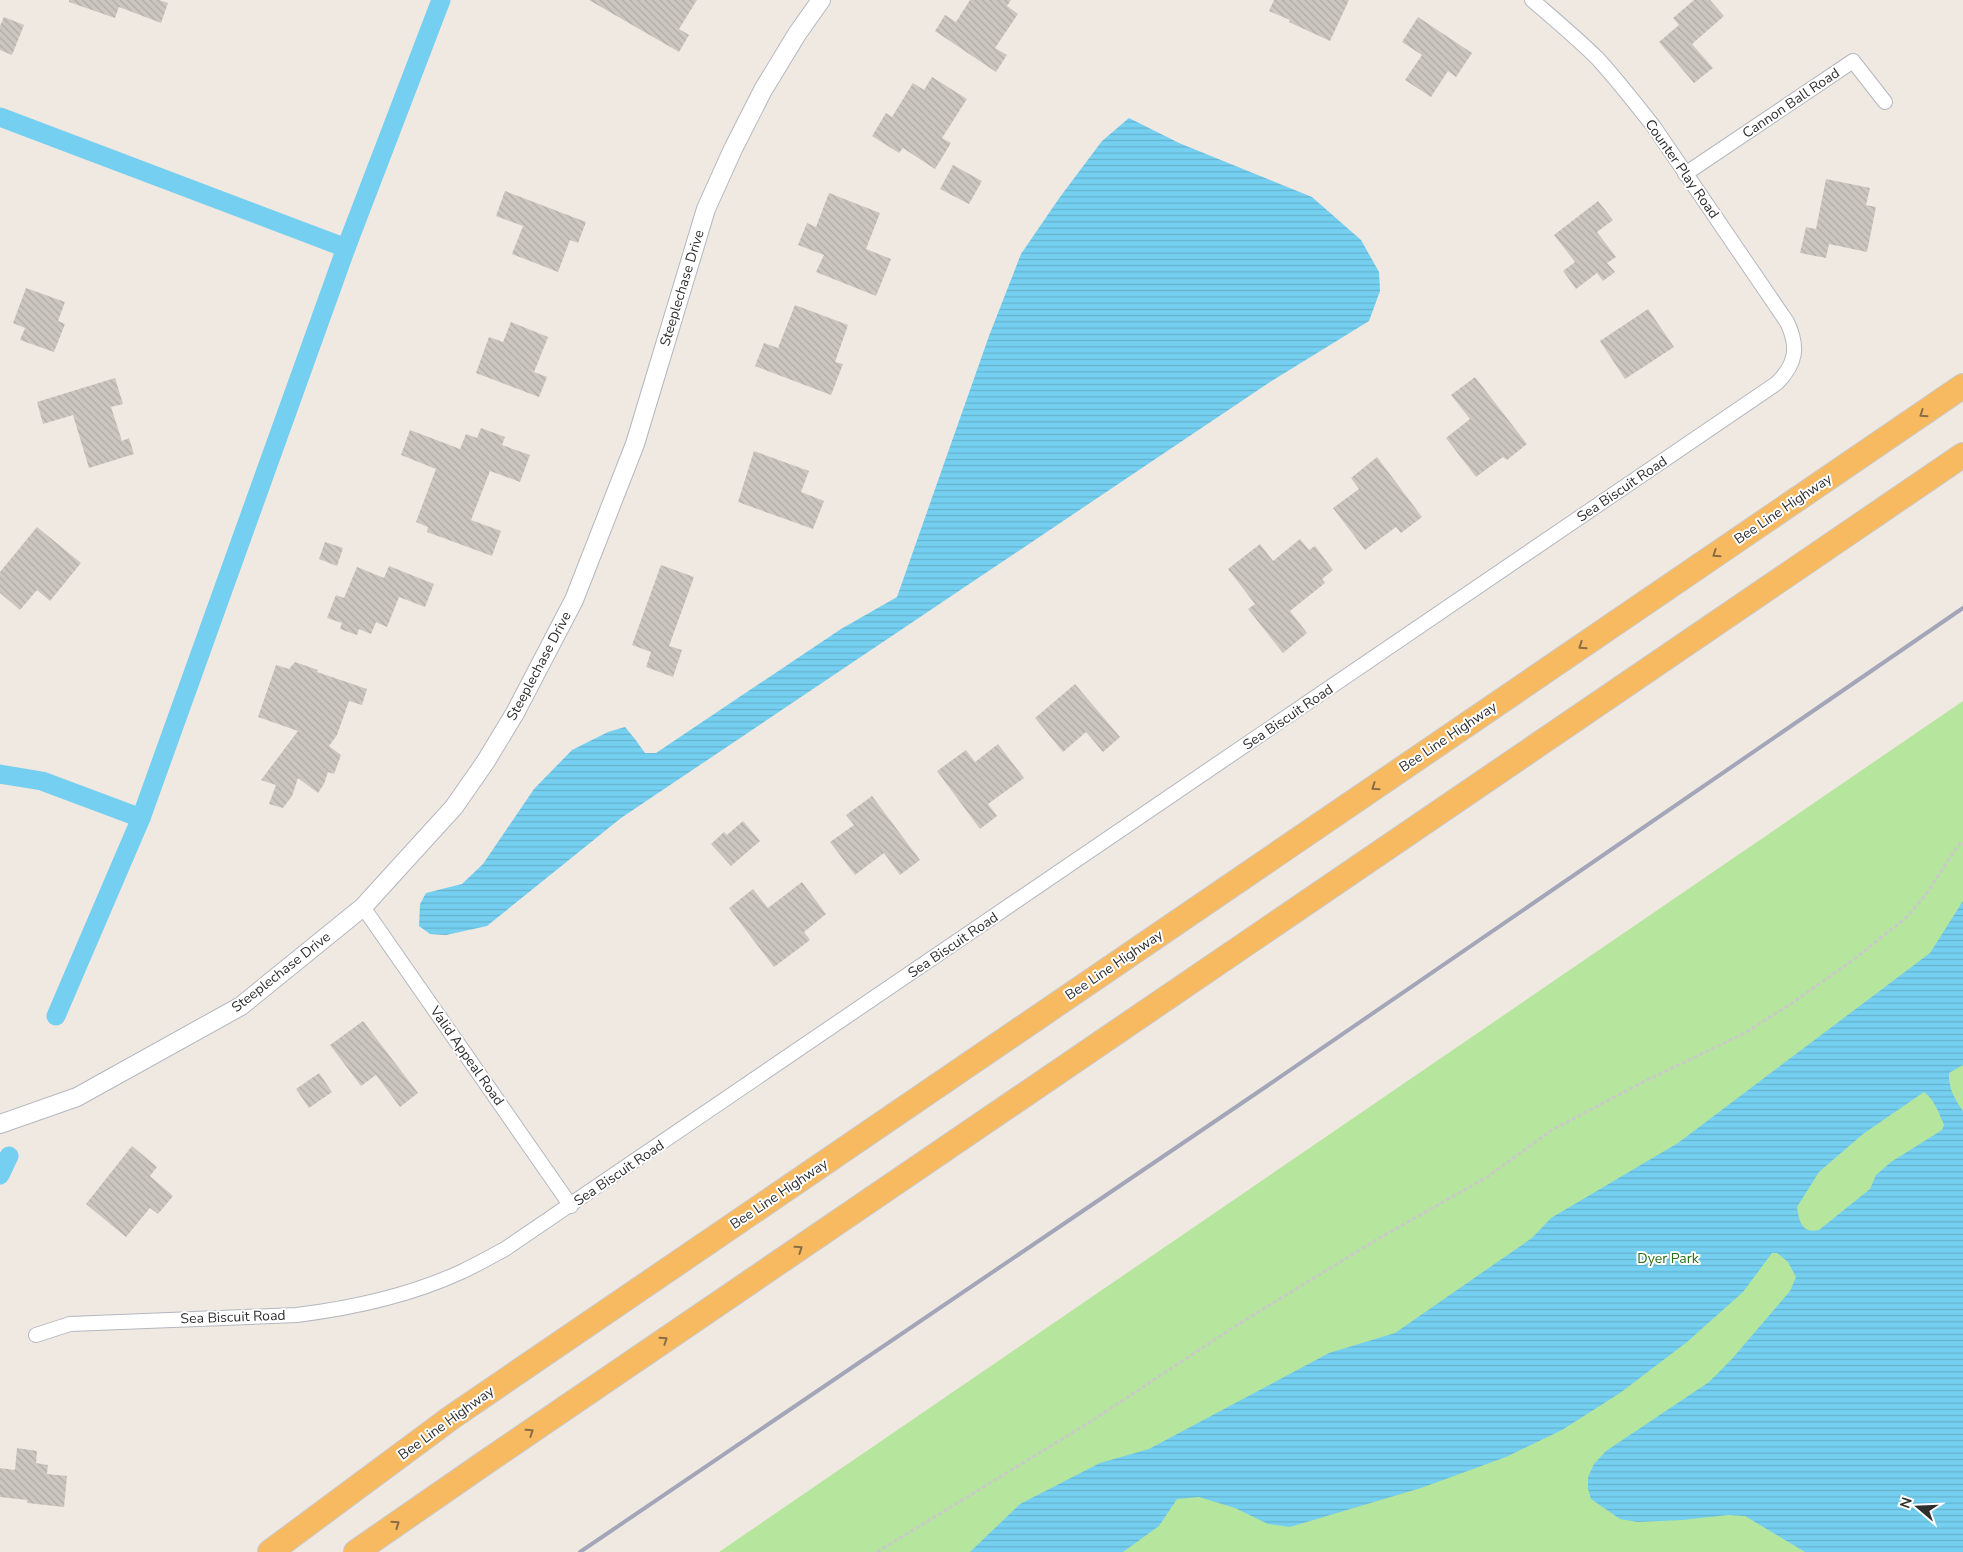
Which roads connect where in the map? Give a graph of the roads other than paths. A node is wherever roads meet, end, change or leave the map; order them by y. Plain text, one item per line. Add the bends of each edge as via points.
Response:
1 (821, 0) edge
2 (1532, 0) edge
3 (1885, 102) dead end
4 (1685, 174) junction
5 (1792, 362) joint
6 (1963, 386) edge
7 (1963, 455) edge
8 (363, 907) junction
9 (0, 1124) edge
10 (571, 1206) junction
11 (36, 1335) dead end
12 (270, 1552) edge
13 (356, 1552) edge

1 - 8 street, Steeplechase Drive via 763,90 706,209 635,444 574,600 549,650 491,753 454,807
2 - 4 street, Counter Play Road via 1597,59 1642,112
3 - 4 street, Cannon Ball Road via 1853,61
4 - 5 street, Counter Play Road via 1787,322 1793,335
5 - 10 street, Sea Biscuit Road via 1776,383
6 -> 12 highway, Bee Line Highway via 460,1412
13 -> 7 highway
8 - 9 street, Steeplechase Drive via 242,1006 77,1097
8 - 10 street, Valid Appeal Road
10 - 11 street, Sea Biscuit Road via 505,1249 460,1272 380,1300 330,1311 296,1314 70,1324

